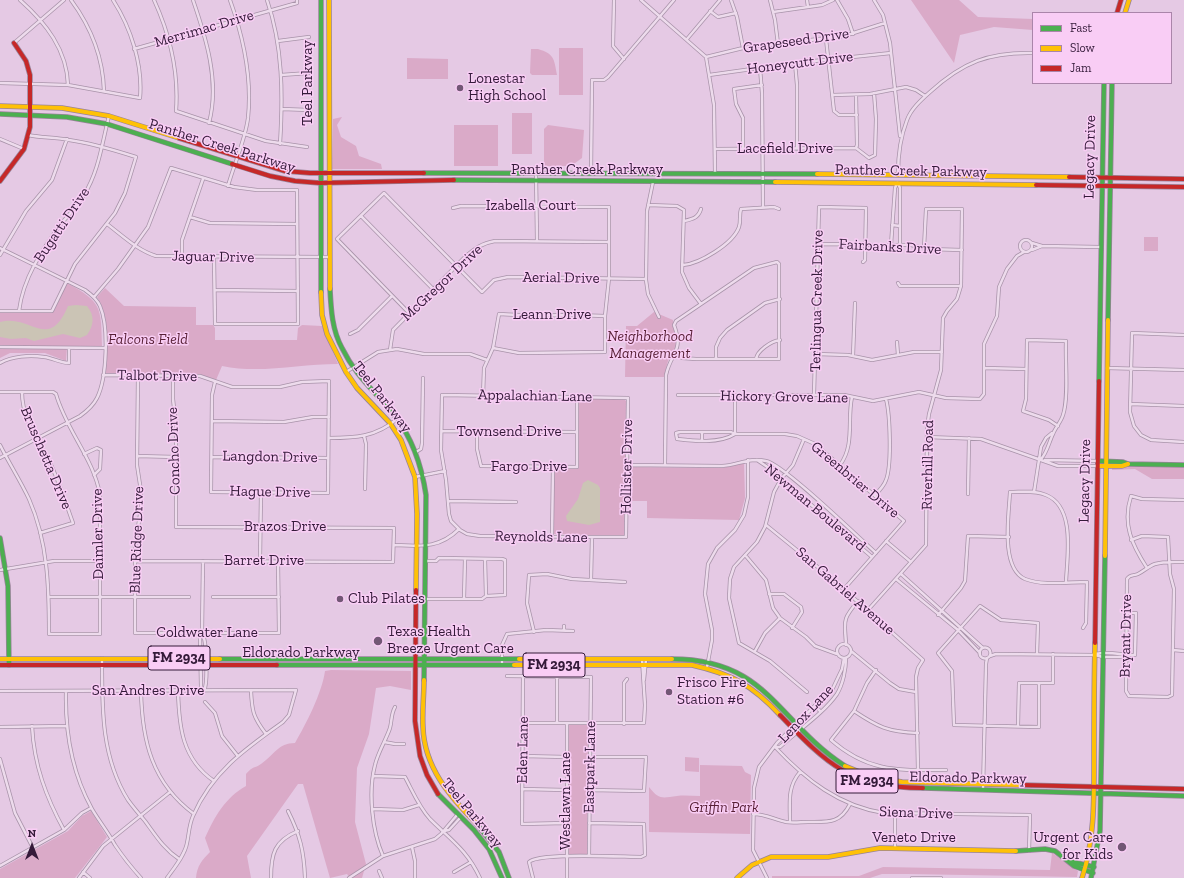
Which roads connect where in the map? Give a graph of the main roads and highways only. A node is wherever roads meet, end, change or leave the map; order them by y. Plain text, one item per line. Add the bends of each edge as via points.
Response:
1 (321, 0) edge
2 (329, 0) edge
3 (1121, 0) edge
4 (1130, 0) edge
5 (1117, 12) edge
6 (1125, 12) edge
7 (14, 43) road end
8 (321, 60) junction
9 (329, 60) junction
10 (1104, 84) edge
11 (1112, 84) edge
12 (0, 106) edge
13 (30, 106) junction
14 (0, 114) edge
15 (30, 114) junction
16 (320, 117) junction
17 (329, 117) junction
18 (451, 172) junction
19 (386, 173) junction
20 (715, 173) junction
21 (320, 174) junction
22 (330, 174) junction
23 (653, 174) junction
24 (898, 174) junction
25 (1027, 177) junction
26 (1101, 178) junction
27 (1110, 178) junction
28 (1165, 178) junction
29 (1184, 179) edge
30 (0, 181) edge
31 (386, 181) junction
32 (451, 181) junction
33 (653, 182) junction
34 (715, 182) junction
35 (320, 183) junction
36 (330, 183) junction
37 (898, 183) junction
38 (1027, 185) junction
39 (1101, 186) junction
40 (1110, 186) junction
41 (1165, 186) junction
42 (1184, 187) edge
43 (1100, 247) junction
44 (1109, 247) junction
45 (1100, 308) junction
46 (1108, 308) junction
47 (1099, 368) junction
48 (1107, 368) junction
49 (1098, 461) junction
50 (1106, 464) junction
51 (1184, 465) edge
52 (1098, 466) junction
53 (0, 538) edge
54 (416, 598) junction
55 (424, 599) junction
56 (415, 658) junction
57 (423, 658) junction
58 (0, 659) edge
59 (9, 659) junction
60 (348, 659) junction
61 (673, 659) junction
62 (0, 665) edge
63 (9, 665) junction
64 (348, 665) junction
65 (672, 665) junction
66 (415, 666) junction
67 (423, 666) junction
68 (415, 721) junction
69 (423, 722) junction
70 (1094, 724) junction
71 (1102, 724) junction
72 (431, 763) junction
73 (424, 766) junction
74 (1094, 786) junction
75 (1101, 786) junction
76 (1184, 789) edge
77 (1094, 792) junction
78 (1101, 793) junction
79 (1184, 796) edge
80 (464, 810) junction
81 (459, 816) junction
82 (1069, 861) junction
83 (1086, 865) junction
84 (1094, 867) junction
85 (1085, 871) junction
86 (1092, 876) edge
87 (502, 878) edge
88 (509, 878) edge
89 (737, 878) edge
90 (1082, 878) edge

1 - 8 main road, Teel Parkway
2 - 9 main road, Teel Parkway
3 - 5 main road
4 - 6 main road
7 - 13 main road via 26,62 30,83
8 - 9 main road
8 - 16 main road, Teel Parkway
9 - 17 main road, Teel Parkway
10 - 26 main road, Legacy Drive
11 - 27 main road, Legacy Drive
12 - 13 main road, Panther Creek Parkway
13 - 15 main road
13 - 21 main road, Panther Creek Parkway via 72,109 109,116 285,171
14 - 15 main road, Panther Creek Parkway
15 - 30 main road via 24,149
15 - 35 main road, Panther Creek Parkway via 77,118 107,124 234,165 295,181
16 - 17 main road
16 - 21 main road, Teel Parkway
17 - 22 main road, Teel Parkway
18 - 19 main road, Panther Creek Parkway
18 - 23 main road, Panther Creek Parkway
18 - 32 main road
19 - 22 main road, Panther Creek Parkway
19 - 31 main road
20 - 23 main road, Panther Creek Parkway
20 - 24 main road, Panther Creek Parkway
20 - 34 main road
21 - 22 main road, Panther Creek Parkway
21 - 35 main road, Teel Parkway
22 - 36 main road, Teel Parkway
23 - 33 main road
24 - 25 main road, Panther Creek Parkway
24 - 37 main road
25 - 26 main road, Panther Creek Parkway
25 - 38 main road
26 - 27 main road, Panther Creek Parkway
26 - 39 main road, Legacy Drive
27 - 28 main road, Panther Creek Parkway
27 - 40 main road, Legacy Drive
28 - 29 main road, Panther Creek Parkway
28 - 41 main road
31 - 32 main road, Panther Creek Parkway
31 - 36 main road, Panther Creek Parkway
32 - 33 main road, Panther Creek Parkway
33 - 34 main road, Panther Creek Parkway
34 - 37 main road, Panther Creek Parkway
35 - 36 main road, Panther Creek Parkway
35 - 54 main road, Teel Parkway via 322,315 327,334 346,372 401,440 415,477
36 - 55 main road, Teel Parkway via 329,289 332,319 341,347 353,368 398,419 416,452 424,475
37 - 38 main road, Panther Creek Parkway
38 - 39 main road, Panther Creek Parkway
39 - 40 main road, Panther Creek Parkway
39 - 43 main road, Legacy Drive
40 - 41 main road, Panther Creek Parkway
40 - 44 main road, Legacy Drive
41 - 42 main road, Panther Creek Parkway
43 - 44 main road
43 - 45 main road, Legacy Drive
44 - 46 main road, Legacy Drive
45 - 46 main road
45 - 47 main road, Legacy Drive
46 - 48 main road, Legacy Drive
47 - 48 main road
47 - 49 main road, Legacy Drive
48 - 50 main road, Legacy Drive
49 - 50 main road
49 - 52 main road, Legacy Drive
50 - 51 main road
50 - 52 main road
50 - 71 main road, Legacy Drive
52 - 70 main road, Legacy Drive
53 - 59 main road via 10,598
54 - 55 main road
54 - 56 main road, Teel Parkway
55 - 57 main road, Teel Parkway
56 - 57 main road, Eldorado Parkway / FM 2934
56 - 60 main road, Eldorado Parkway / FM 2934
56 - 66 main road, Teel Parkway
57 - 61 main road, Eldorado Parkway / FM 2934
57 - 67 main road, Teel Parkway
58 - 59 main road, Eldorado Parkway / FM 2934
59 - 60 main road, Eldorado Parkway / FM 2934
59 - 63 main road
60 - 64 main road
61 - 65 main road
61 - 74 main road, Eldorado Parkway / FM 2934 via 708,661 738,672 755,682 839,762 871,776 902,782
62 - 63 main road, Eldorado Parkway / FM 2934
63 - 64 main road, Eldorado Parkway / FM 2934
64 - 66 main road, Eldorado Parkway / FM 2934
65 - 67 main road, Eldorado Parkway / FM 2934
65 - 77 main road, Eldorado Parkway / FM 2934 via 707,667 733,676 763,697 835,767 864,780 902,788
66 - 67 main road, Eldorado Parkway / FM 2934
66 - 68 main road, Teel Parkway
67 - 69 main road, Teel Parkway
68 - 69 main road
68 - 73 main road, Teel Parkway via 416,738
69 - 72 main road, Teel Parkway
70 - 71 main road
70 - 74 main road, Legacy Drive
71 - 75 main road, Legacy Drive
72 - 73 main road
72 - 80 main road, Teel Parkway via 443,786
73 - 81 main road, Teel Parkway via 439,796
74 - 75 main road, Eldorado Parkway / FM 2934
74 - 77 main road, Legacy Drive
75 - 76 main road, Eldorado Parkway / FM 2934
75 - 78 main road, Legacy Drive
77 - 78 main road, Eldorado Parkway / FM 2934
77 - 83 main road, Legacy Drive via 1092,832
78 - 79 main road, Eldorado Parkway / FM 2934
78 - 84 main road, Legacy Drive via 1100,831
80 - 81 main road
80 - 88 main road, Teel Parkway via 494,843
81 - 87 main road, Teel Parkway via 489,849
82 - 83 main road, Veneto Drive
82 - 85 main road, Veneto Drive
82 - 89 main road, Veneto Drive via 1045,849 1029,851 870,848 828,858 771,857 745,870
83 - 84 main road, Veneto Drive
83 - 85 main road, Legacy Drive
84 - 86 main road, Legacy Drive
85 - 86 main road, Veneto Drive
85 - 90 main road, Legacy Drive

